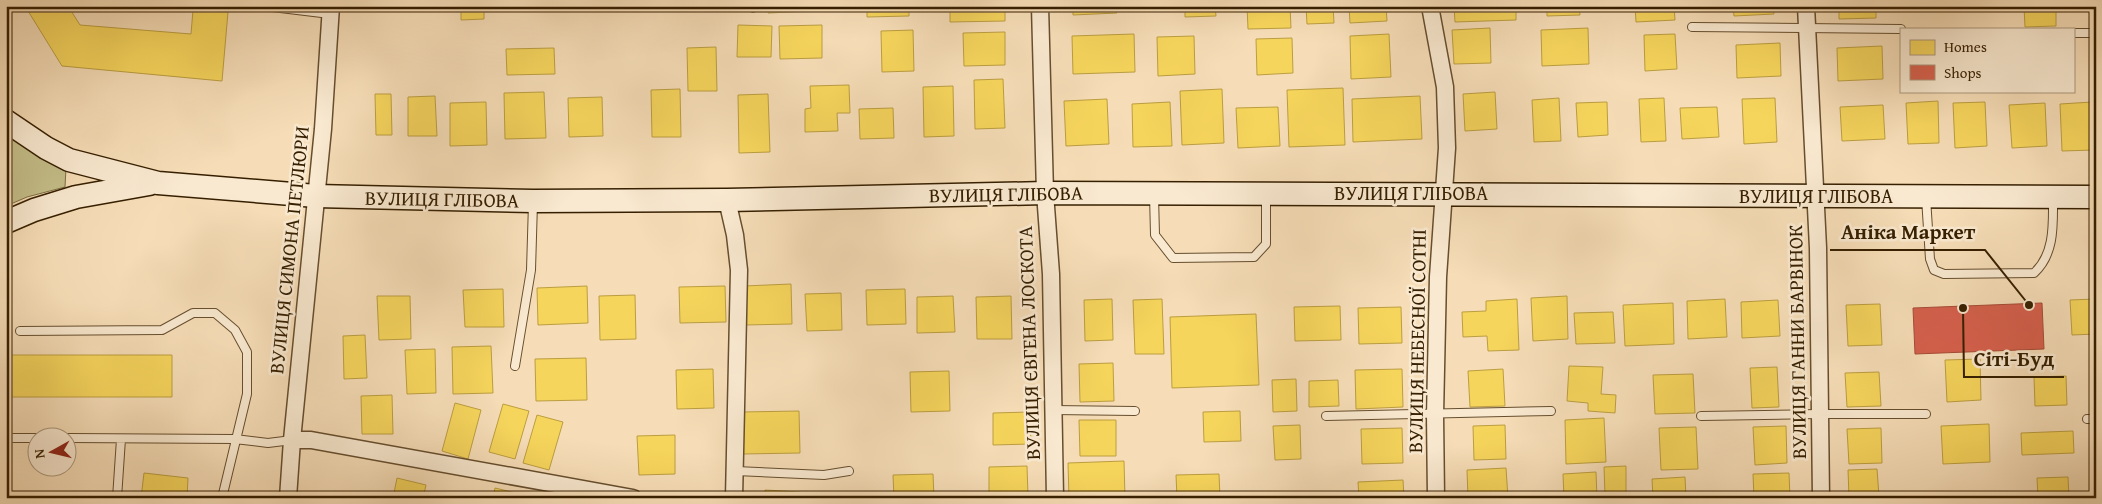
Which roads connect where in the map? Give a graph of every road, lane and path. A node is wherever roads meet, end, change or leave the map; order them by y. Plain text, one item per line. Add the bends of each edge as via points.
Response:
1 (264, 6) edge
2 (1040, 6) edge
3 (1430, 6) edge
4 (1806, 6) edge
5 (330, 10) edge
6 (1692, 27) dead end
7 (1807, 29) junction
8 (1900, 29) edge
9 (2075, 33) dead end
10 (2096, 33) edge
11 (6, 121) edge
12 (158, 183) junction
13 (1045, 193) junction
14 (1154, 193) junction
15 (1266, 193) junction
16 (1443, 193) junction
17 (316, 196) junction
18 (1816, 196) junction
19 (1926, 196) junction
20 (2053, 197) junction
21 (2096, 197) edge
22 (727, 200) junction
23 (533, 201) junction
24 (6, 222) edge
25 (20, 331) dead end
26 (516, 366) dead end
27 (1053, 410) junction
28 (1135, 411) dead end
29 (1551, 411) dead end
30 (1819, 414) junction
31 (1926, 414) dead end
32 (1435, 415) junction
33 (1326, 416) dead end
34 (1701, 416) dead end
35 (2087, 419) dead end
36 (2096, 419) edge
37 (12, 438) dead end
38 (28, 438) edge
39 (78, 438) edge
40 (121, 438) junction
41 (236, 439) junction
42 (292, 440) junction
43 (736, 471) junction
44 (850, 471) dead end
45 (116, 498) edge
46 (222, 498) edge
47 (288, 498) edge
48 (632, 498) edge
49 (734, 498) edge
50 (1055, 498) edge
51 (1436, 498) edge
52 (1821, 498) edge

1 - 5 lane
2 - 13 street, ВУЛИЦЯ ЄВГЕНА ЛОСКОТА
3 - 16 street, ВУЛИЦЯ НЕБЕСНОЇ СОТНІ via 1445,87
4 - 7 street, ВУЛИЦЯ ГАННИ БАРВІНОК
5 - 17 street, ВУЛИЦЯ СИМОНА ПЕТЛЮРИ
6 - 7 lane
7 - 8 lane
7 - 18 street, ВУЛИЦЯ ГАННИ БАРВІНОК
9 - 10 lane
11 - 12 main road, ВУЛИЦЯ ГЛІБОВА via 69,160
12 - 17 main road, ВУЛИЦЯ ГЛІБОВА
12 - 24 main road, ВУЛИЦЯ ГЛІБОВА via 76,197
13 - 14 main road, ВУЛИЦЯ ГЛІБОВА
13 - 22 main road, ВУЛИЦЯ ГЛІБОВА
13 - 27 street, ВУЛИЦЯ ЄВГЕНА ЛОСКОТА via 1051,274
14 - 15 main road, ВУЛИЦЯ ГЛІБОВА
14 - 15 lane via 1155,234 1173,258 1254,257 1266,244
15 - 16 main road, ВУЛИЦЯ ГЛІБОВА
16 - 18 main road, ВУЛИЦЯ ГЛІБОВА
16 - 32 street, ВУЛИЦЯ НЕБЕСНОЇ СОТНІ
17 - 23 main road, ВУЛИЦЯ ГЛІБОВА
17 - 42 street, ВУЛИЦЯ СИМОНА ПЕТЛЮРИ
18 - 19 main road, ВУЛИЦЯ ГЛІБОВА
18 - 30 street, ВУЛИЦЯ ГАННИ БАРВІНОК
19 - 20 main road, ВУЛИЦЯ ГЛІБОВА
19 - 20 lane via 1930,259 1934,270 1944,274 2034,273 2040,268 2052,242
20 - 21 main road, ВУЛИЦЯ ГЛІБОВА
22 - 23 main road, ВУЛИЦЯ ГЛІБОВА
22 - 43 street via 739,270
23 - 26 lane via 531,270
25 - 41 lane via 162,330 193,313 215,313 235,330 247,352 247,394
27 - 28 lane
27 - 50 street, ВУЛИЦЯ ЄВГЕНА ЛОСКОТА
29 - 32 lane
30 - 31 lane
30 - 34 lane
30 - 52 street, ВУЛИЦЯ ГАННИ БАРВІНОК
32 - 33 lane
32 - 51 street, ВУЛИЦЯ НЕБЕСНОЇ СОТНІ
35 - 36 lane
37 - 38 lane
39 - 40 lane
40 - 41 lane
40 - 45 lane
41 - 42 lane via 268,443
41 - 46 lane
42 - 47 street, ВУЛИЦЯ СИМОНА ПЕТЛЮРИ
42 - 48 street via 311,440
43 - 44 lane via 824,475
43 - 49 street

